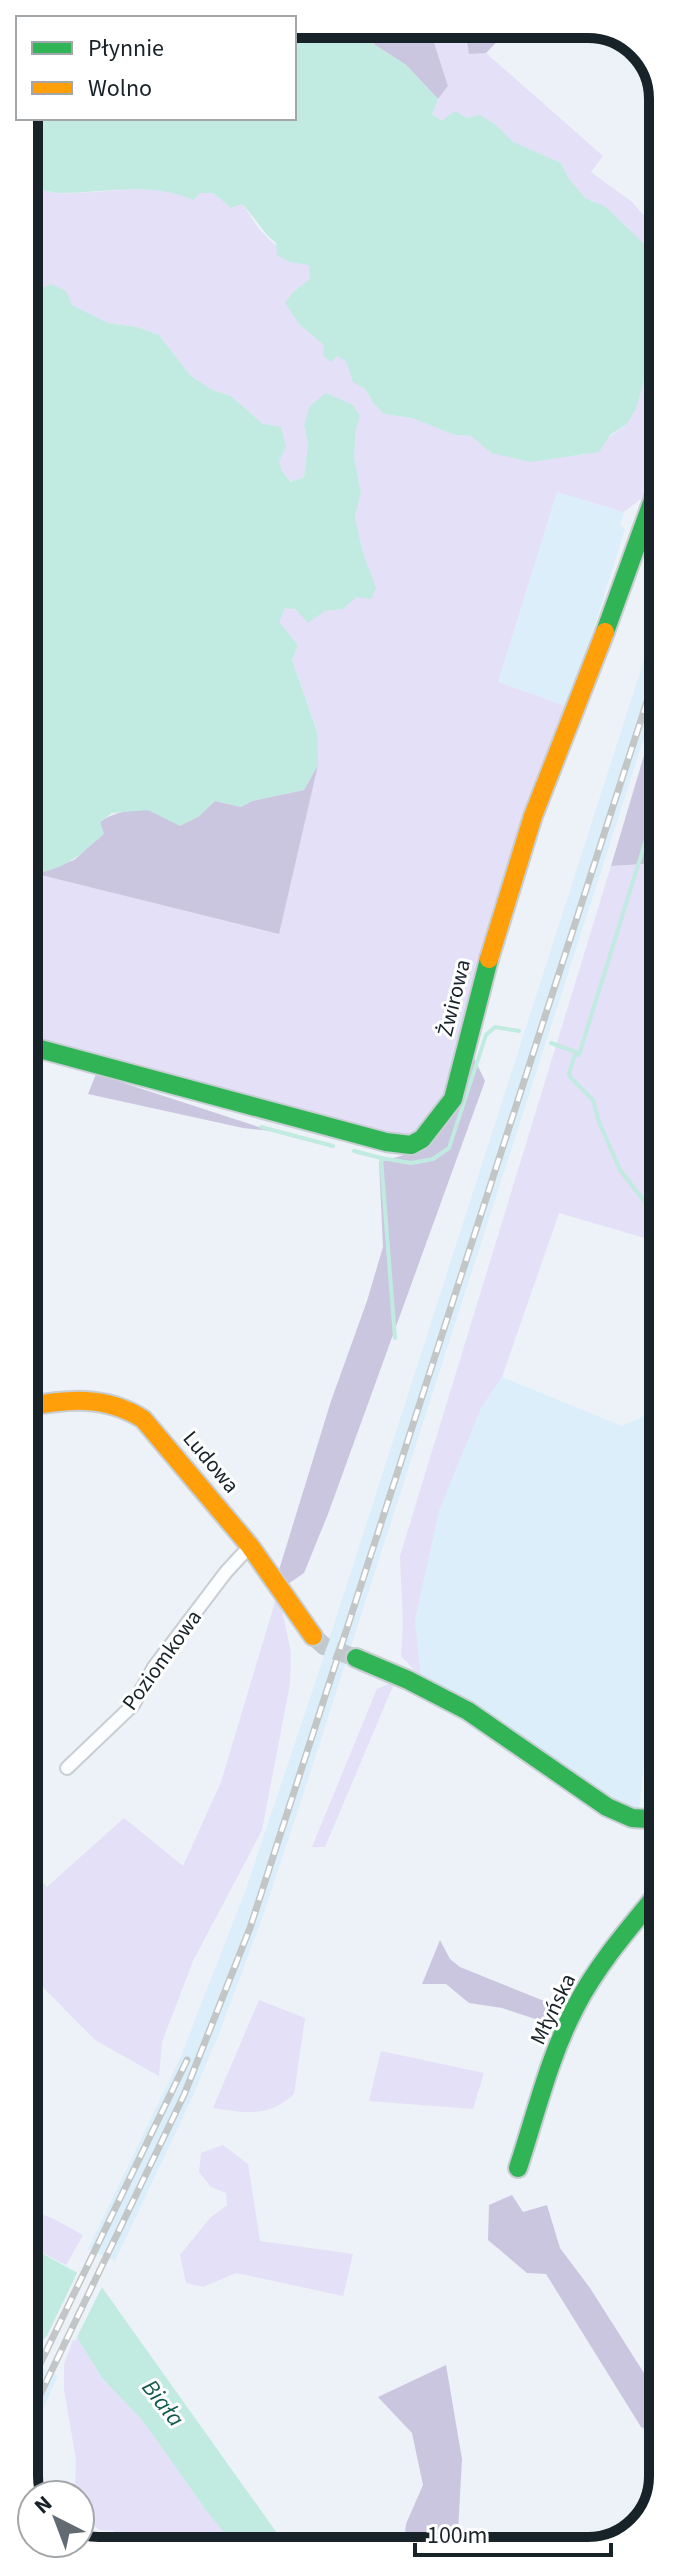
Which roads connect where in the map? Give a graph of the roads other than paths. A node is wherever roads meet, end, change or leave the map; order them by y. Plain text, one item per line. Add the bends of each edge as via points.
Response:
1 (649, 511) edge
2 (38, 1048) edge
3 (38, 1405) edge
4 (250, 1546) junction
5 (313, 1636) tunnel mouth
6 (356, 1658) tunnel mouth
7 (67, 1768) dead end
8 (649, 1821) edge
9 (649, 1905) edge
10 (518, 2168) dead end

1 - 2 street, Żwirowa via 533,816 453,1099 422,1139 411,1145 386,1142
3 - 4 street, Ludowa via 90,1400 132,1411
4 - 5 street, Ludowa
4 - 7 street, Poziomkowa via 154,1667 133,1705
6 - 8 street via 468,1711 607,1807
9 - 10 street, Młyńska via 576,2006

